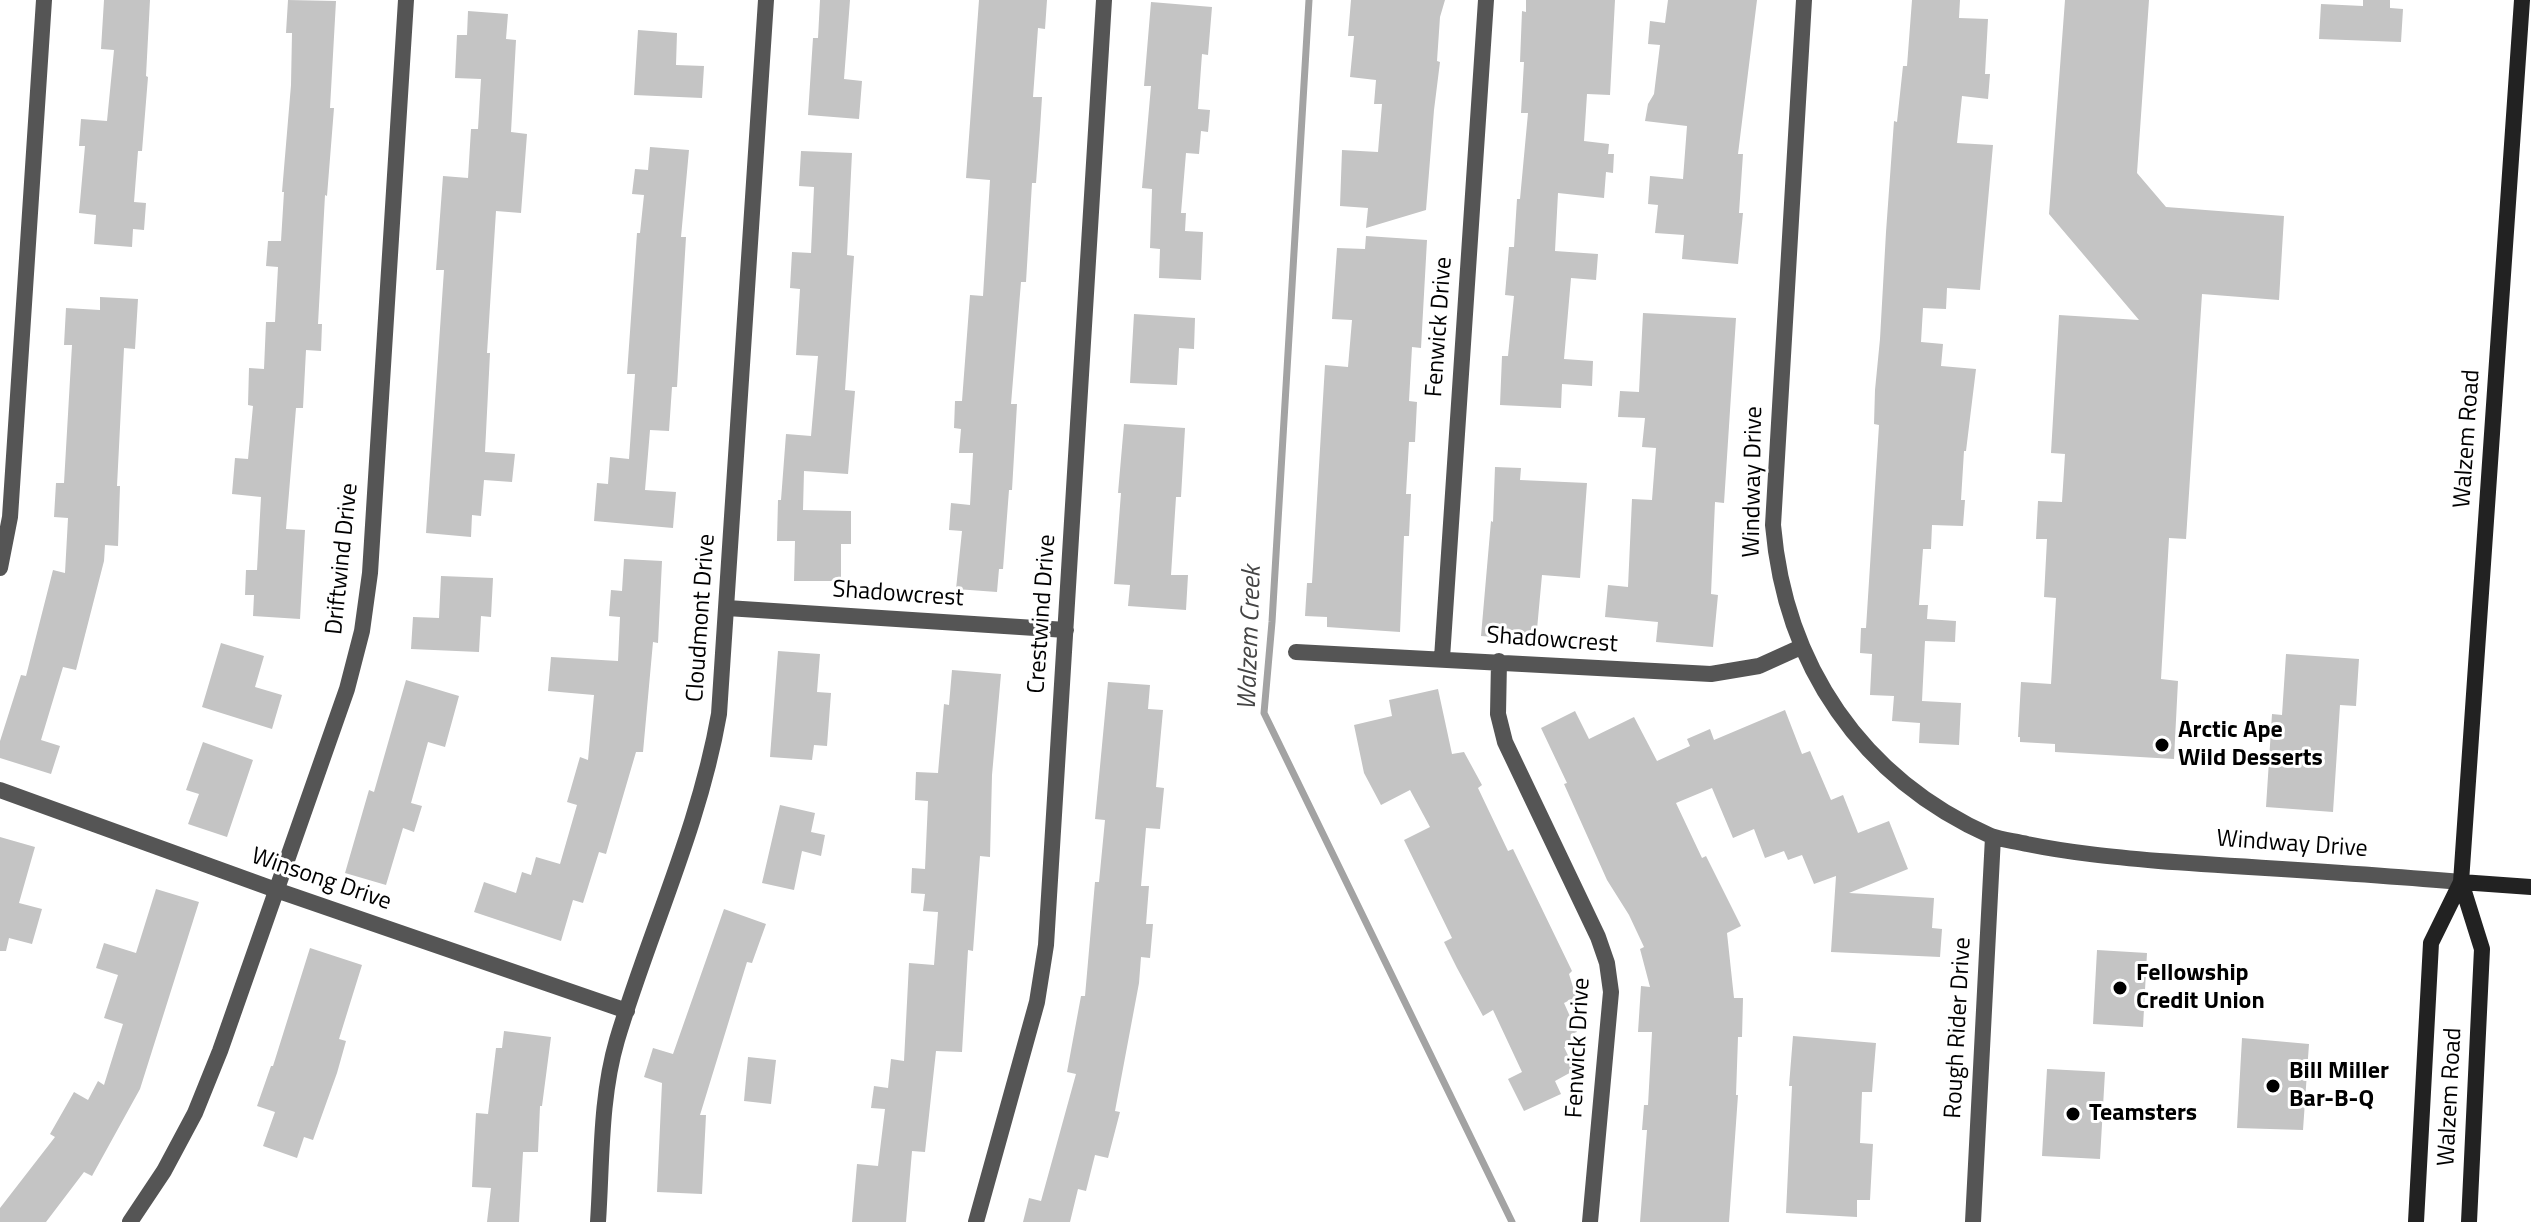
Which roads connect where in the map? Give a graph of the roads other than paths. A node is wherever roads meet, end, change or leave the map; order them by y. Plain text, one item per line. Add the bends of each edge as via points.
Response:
1 (44, 0) edge
2 (406, 0) edge
3 (766, 0) edge
4 (1104, 0) edge
5 (1486, 0) edge
6 (1804, 0) edge
7 (2522, 0) edge
8 (0, 568) edge
9 (727, 608) junction
10 (1066, 630) junction
11 (1801, 647) junction
12 (1296, 652) dead end
13 (1442, 658) junction
14 (1499, 661) junction
15 (0, 790) edge
16 (1993, 837) junction
17 (2461, 882) junction
18 (2531, 887) edge
19 (276, 890) junction
20 (627, 1011) junction
21 (130, 1222) edge
22 (598, 1222) edge
23 (976, 1222) edge
24 (1590, 1222) edge
25 (1973, 1222) edge
26 (2416, 1222) edge
27 (2469, 1222) edge

1 - 8 street via 10,517
2 - 19 street, Driftwind Drive via 362,631 347,689
3 - 9 street, Cloudmont Drive
4 - 10 street, Crestwind Drive
5 - 13 street, Fenwick Drive
6 - 11 street, Windway Drive via 1773,525 1783,596
7 - 17 main road, Walzem Road
9 - 10 street, Shadowcrest
9 - 20 street, Cloudmont Drive via 710,767
10 - 23 street, Crestwind Drive via 1046,945 1037,1002
11 - 14 street, Shadowcrest via 1759,666 1711,674
11 - 16 street, Windway Drive via 1826,695 1870,751 1925,797
12 - 13 street, Shadowcrest
13 - 14 street, Shadowcrest
14 - 24 street, Fenwick Drive via 1498,714 1505,742 1607,963 1611,992
15 - 19 street, Winsong Drive
16 - 17 street, Windway Drive via 2082,855
16 - 25 street, Rough Rider Drive
17 - 18 main road
17 - 26 main road, Walzem Road via 2431,943
17 - 27 main road, Walzem Road via 2482,949
19 - 20 street, Winsong Drive
19 - 21 street, Driftwind Drive via 195,1113
20 - 22 street, Cloudmont Drive via 606,1096

